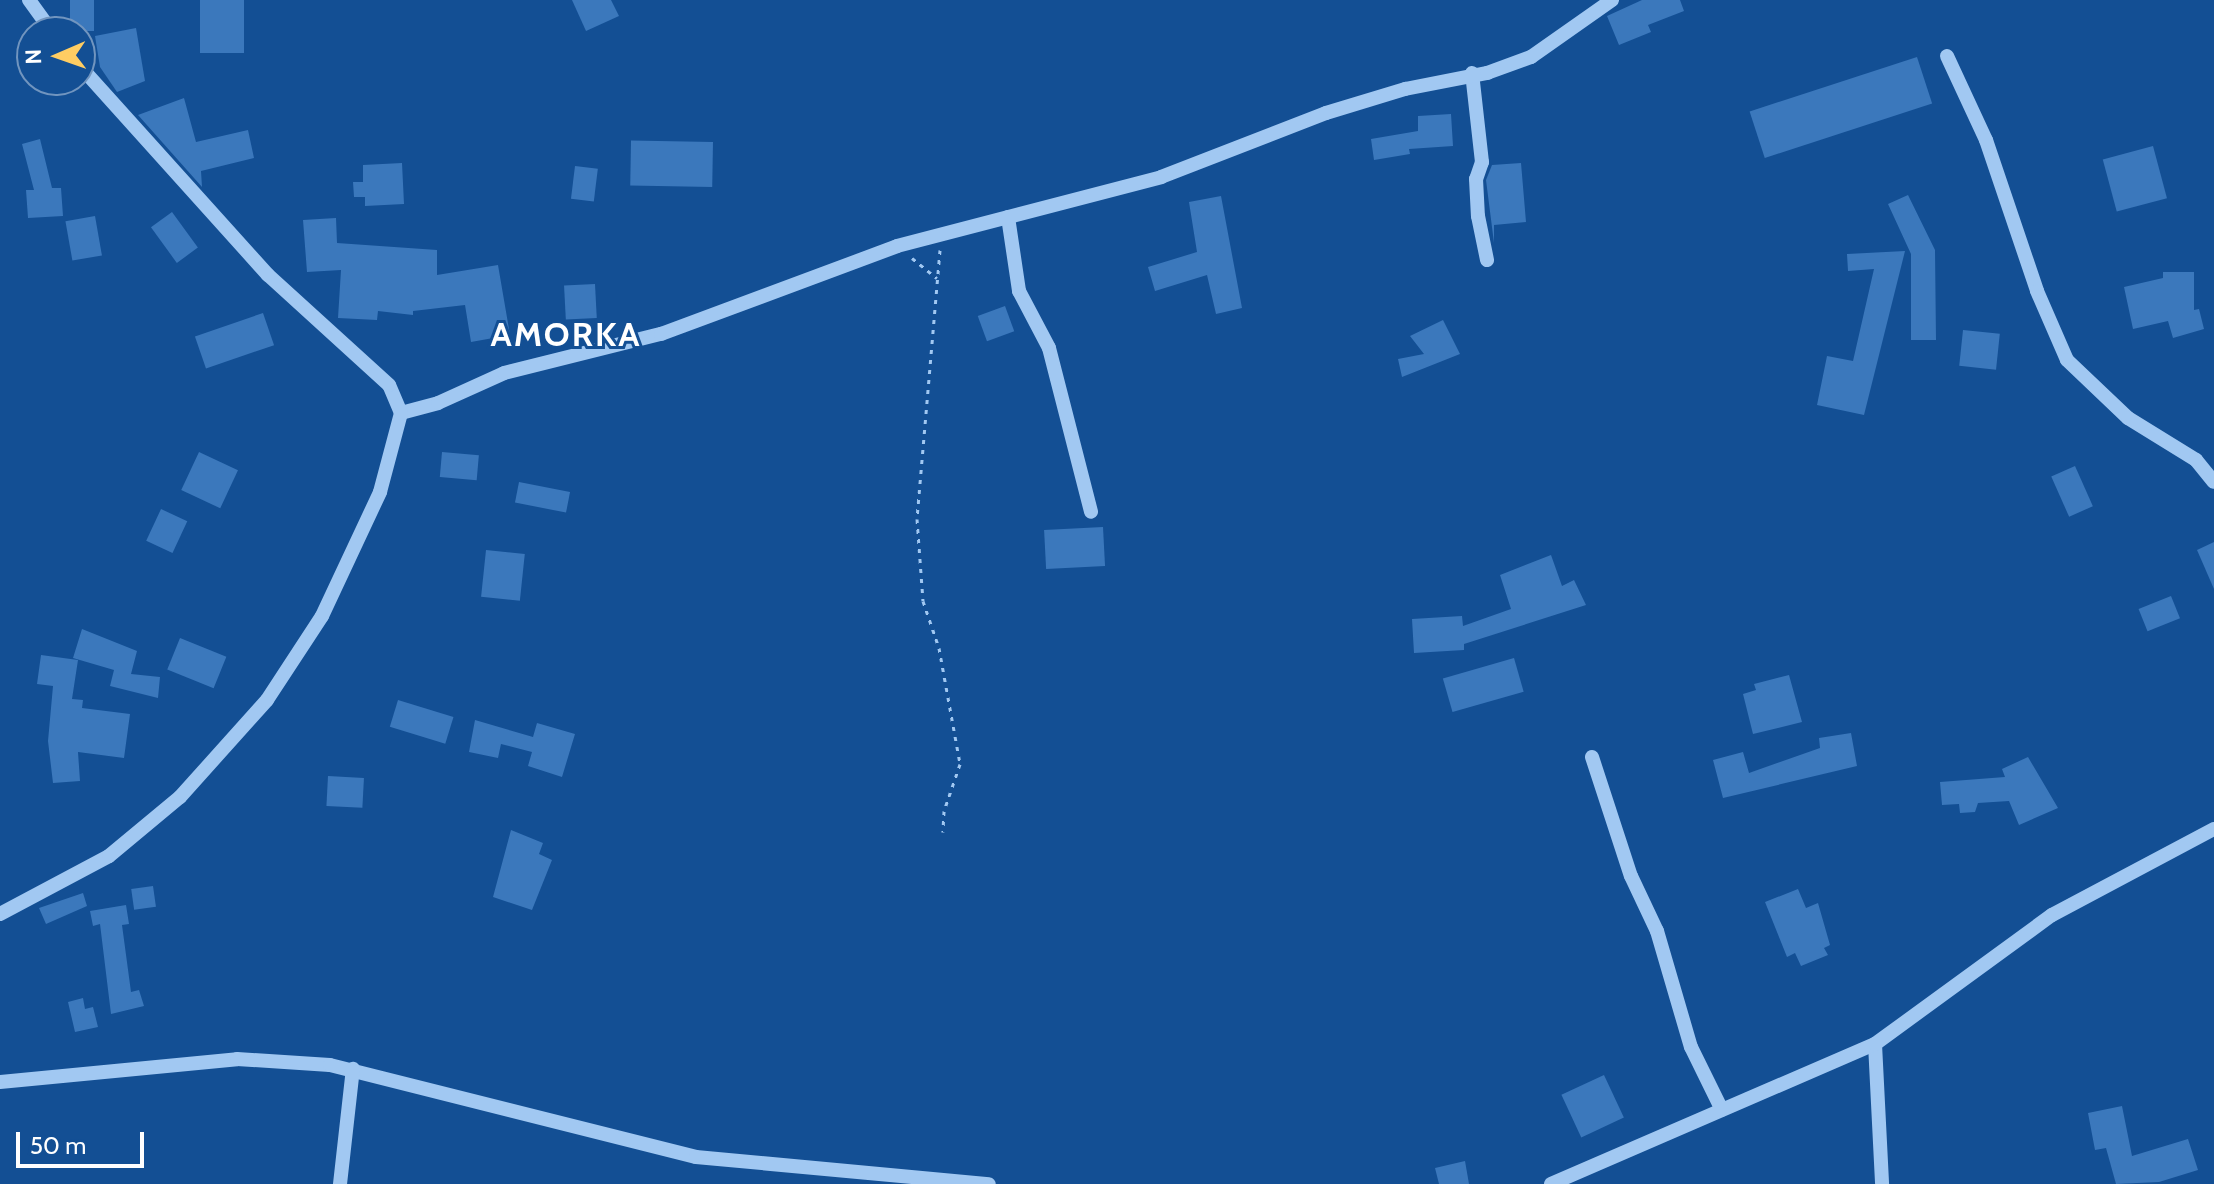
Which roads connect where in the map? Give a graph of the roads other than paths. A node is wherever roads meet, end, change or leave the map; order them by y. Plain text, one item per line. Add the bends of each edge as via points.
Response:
1 (1612, 0) edge
2 (1947, 56) dead end
3 (1472, 74) junction
4 (96, 84) edge
5 (1008, 217) junction
6 (1487, 260) dead end
7 (401, 413) junction
8 (2214, 482) edge
9 (1091, 512) dead end
10 (1592, 757) dead end
11 (2214, 829) edge
12 (0, 914) edge
13 (1875, 1044) junction
14 (353, 1069) junction
15 (0, 1082) edge
16 (1722, 1110) junction
17 (340, 1184) edge
18 (989, 1184) edge
19 (1551, 1184) edge
20 (1882, 1184) edge

1 - 3 street via 1531,57
2 - 8 street via 1986,140 2037,291 2067,360 2128,418 2196,460
3 - 5 street via 1326,113 1161,177
3 - 6 street via 1482,162 1476,179 1478,216
4 - 7 street via 268,275 389,385
5 - 7 street via 897,246 661,334 504,373 438,403
5 - 9 street via 1019,291 1049,348
7 - 12 street via 380,492 322,616 267,700 180,797 109,856
10 - 16 street via 1631,876 1657,931 1691,1047
11 - 13 street via 2052,915
13 - 16 street
13 - 20 street
14 - 15 street via 237,1059
14 - 17 street
14 - 18 street via 696,1157
16 - 19 street

